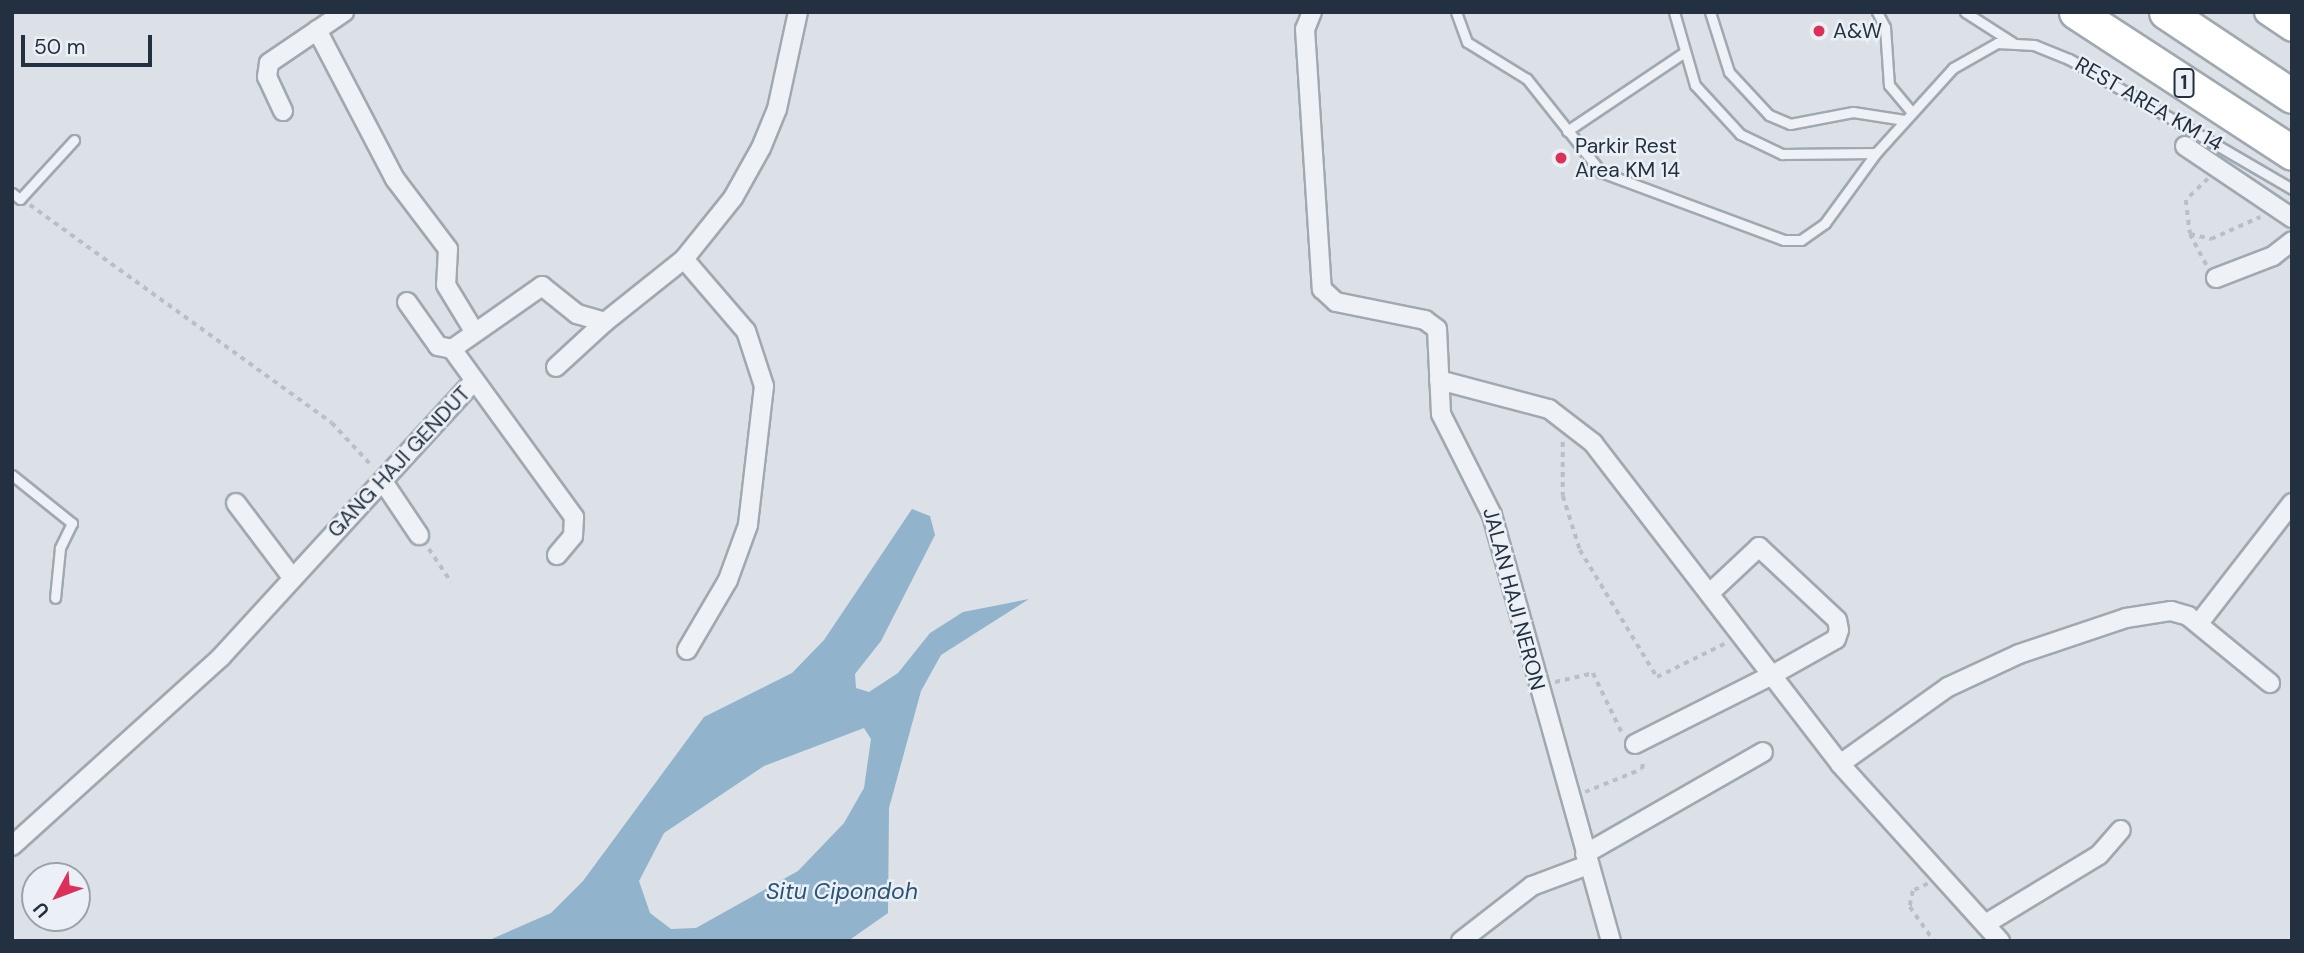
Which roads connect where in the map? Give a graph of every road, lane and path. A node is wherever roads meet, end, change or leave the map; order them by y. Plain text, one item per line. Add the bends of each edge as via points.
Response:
1 (344, 12) edge
2 (798, 12) edge
3 (1312, 12) edge
4 (1456, 12) edge
5 (1674, 12) edge
6 (1710, 12) edge
7 (1877, 12) edge
8 (1965, 12) edge
9 (2076, 12) edge
10 (2166, 12) edge
11 (2267, 12) edge
12 (2292, 29) edge
13 (317, 30) junction
14 (2013, 43) junction
15 (1683, 53) junction
16 (2292, 96) edge
17 (283, 111) dead end
18 (1912, 112) junction
19 (1904, 120) junction
20 (1567, 131) junction
21 (74, 140) dead end
22 (2185, 146) dead end
23 (1876, 153) junction
24 (2292, 153) edge
25 (2221, 170) junction
26 (2292, 189) edge
27 (16, 196) edge
28 (2285, 214) edge
29 (2190, 234) junction
30 (2292, 241) edge
31 (684, 259) junction
32 (2216, 278) joint
33 (407, 302) dead end
34 (605, 322) junction
35 (474, 331) junction
36 (452, 349) junction
37 (556, 367) dead end
38 (1439, 380) junction
39 (473, 382) junction
40 (1563, 418) junction
41 (12, 475) edge
42 (384, 483) junction
43 (236, 503) dead end
44 (2292, 503) edge
45 (419, 535) joint
46 (557, 555) dead end
47 (291, 576) junction
48 (451, 582) dead end
49 (1712, 591) junction
50 (55, 598) dead end
51 (2199, 623) junction
52 (1744, 633) junction
53 (687, 650) dead end
54 (1774, 674) junction
55 (2270, 683) dead end
56 (1538, 689) junction
57 (1635, 744) junction
58 (1763, 752) dead end
59 (1840, 764) junction
60 (1570, 798) junction
61 (2121, 830) dead end
62 (12, 846) edge
63 (1586, 859) junction
64 (1945, 875) junction
65 (1987, 923) junction
66 (1461, 941) edge
67 (1611, 941) edge
68 (1934, 941) edge
69 (2000, 941) edge

1 - 13 street
2 - 31 street via 777,109 761,148 733,198
3 - 38 street, JALAN HAJI NERON via 1305,29 1325,295 1432,323 1440,337
4 - 20 lane via 1467,41 1519,71
5 - 15 lane
6 - 19 lane via 1729,72 1769,115 1790,124 1853,112
7 - 18 lane via 1885,27 1889,85
8 - 14 lane
9 - 24 highway, 1
10 - 16 highway, 1
11 - 12 main road
13 - 17 street via 268,63 267,77
13 - 35 street via 395,179 448,250 446,285
14 - 18 lane, REST AREA KM 14 via 1997,43 1953,68
14 - 26 lane, REST AREA KM 14 via 2069,59
15 - 20 lane
15 - 23 lane via 1707,105 1761,146 1802,157
18 - 19 lane
19 - 23 lane
20 - 23 lane via 1601,172 1784,240 1801,240 1825,223
21 - 27 lane
22 - 25 street
25 - 28 street
25 - 29 path via 2186,200
27 - 42 path via 332,423
28 - 29 path via 2211,239
29 - 32 path
30 - 32 street via 2273,256
31 - 34 street
31 - 53 street via 746,331 764,386 748,525 728,580
33 - 36 street, GANG HAJI GENDUT via 438,346
34 - 35 street via 578,314 542,286
34 - 37 street
35 - 36 street
36 - 39 street, GANG HAJI GENDUT
38 - 40 street via 1524,400
38 - 56 street, JALAN HAJI NERON via 1446,429 1492,514
39 - 42 street, GANG HAJI GENDUT
39 - 46 street via 574,517 573,536
40 - 49 street via 1612,465
40 - 52 path via 1563,496 1580,550 1657,677 1664,679
41 - 50 lane via 72,523 60,548
42 - 45 street
42 - 47 street, GANG HAJI GENDUT
43 - 47 street
44 - 51 street
45 - 48 path
47 - 62 street, GANG HAJI GENDUT via 222,657
49 - 52 street
49 - 54 street via 1759,547 1837,620 1836,639
51 - 55 street
51 - 59 street via 2171,611 2126,618 2019,654 1948,687
52 - 54 street
54 - 57 street
54 - 59 street
56 - 57 path via 1593,673 1626,740
56 - 60 street, JALAN HAJI NERON
57 - 60 path via 1642,769
58 - 63 street
59 - 64 street
60 - 63 street, JALAN HAJI NERON
61 - 65 street via 2099,855
63 - 66 street via 1532,886
63 - 67 street, JALAN HAJI NERON
64 - 65 street
64 - 68 path via 1910,898
65 - 69 street

